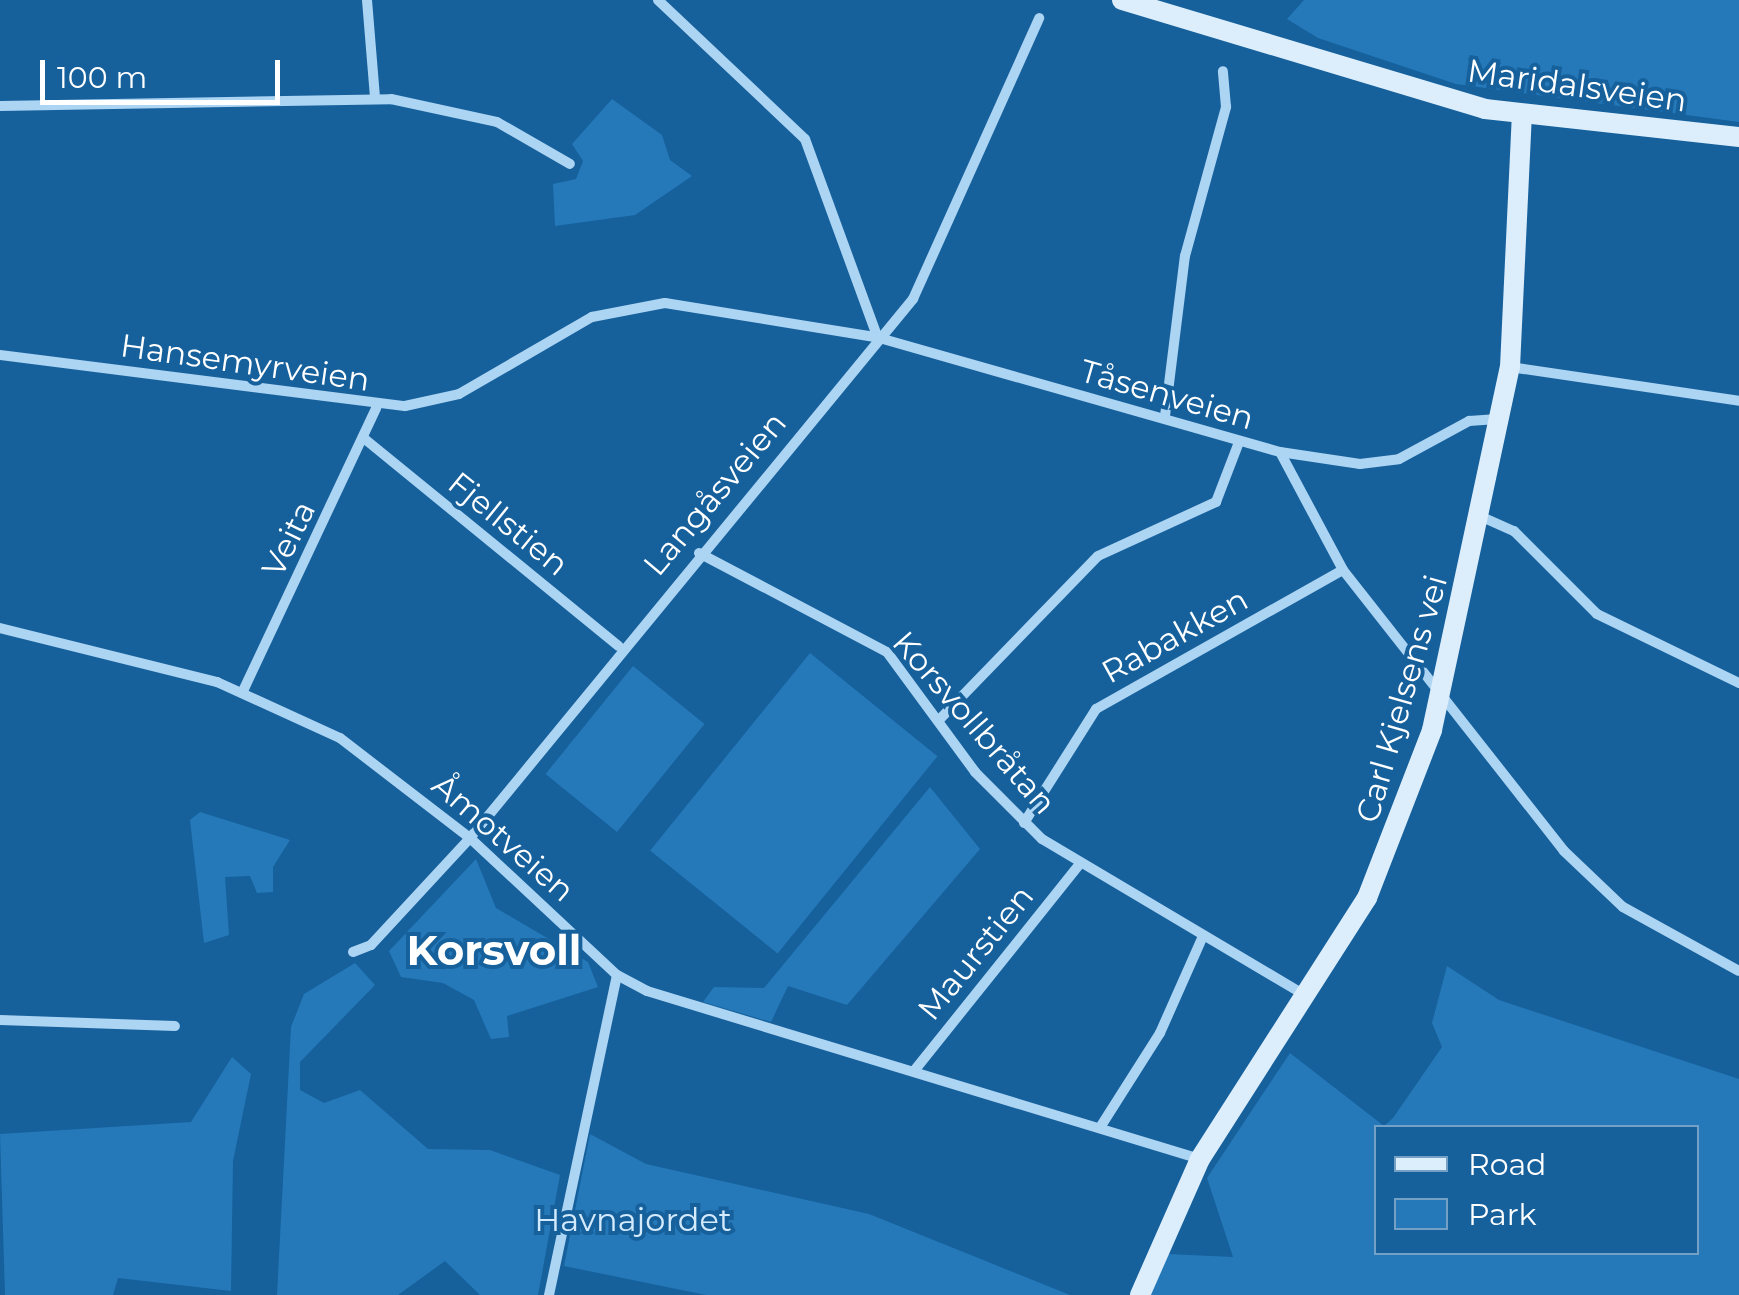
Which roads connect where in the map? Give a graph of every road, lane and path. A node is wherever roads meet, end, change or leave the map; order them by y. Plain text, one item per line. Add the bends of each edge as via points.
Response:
1 (368, 0) edge
2 (658, 0) edge
3 (1122, 0) edge
4 (1171, 6) edge
5 (1039, 18) dead end
6 (1223, 71) dead end
7 (375, 98) junction
8 (0, 106) edge
9 (1522, 116) junction
10 (1739, 137) edge
11 (570, 164) dead end
12 (876, 337) junction
13 (0, 355) edge
14 (1510, 367) junction
15 (1739, 401) edge
16 (376, 408) junction
17 (1165, 416) junction
18 (1501, 420) junction
19 (366, 440) junction
20 (1239, 442) junction
21 (1280, 452) junction
22 (1482, 517) junction
23 (699, 553) junction
24 (1342, 570) junction
25 (0, 628) edge
26 (620, 646) junction
27 (1739, 683) edge
28 (243, 690) junction
29 (1442, 692) junction
30 (940, 720) junction
31 (1024, 823) junction
32 (470, 838) junction
33 (1078, 866) junction
34 (1202, 938) junction
35 (354, 952) dead end
36 (1739, 971) edge
37 (617, 975) junction
38 (1309, 998) junction
39 (0, 1020) edge
40 (174, 1026) dead end
41 (914, 1071) junction
42 (1100, 1126) junction
43 (1200, 1159) junction
44 (549, 1295) edge
45 (1140, 1295) edge

1 - 7 street
2 - 12 street via 805,139
3 - 4 main road, Maridalsveien
4 - 9 main road, Maridalsveien
5 - 12 street, Langåsveien via 942,247
6 - 17 street via 1226,107 1185,256
7 - 8 street
7 - 11 street via 497,122
9 - 10 main road, Maridalsveien
9 - 14 main road, Carl Kjelsens vei
12 - 16 street, Hansemyrveien via 652,303 592,317 447,399
12 - 17 street, Tåsenveien
12 - 23 street, Langåsveien
13 - 16 street, Hansemyrveien
14 - 15 street
14 - 18 main road, Carl Kjelsens vei
16 - 19 street, Veita
17 - 20 street, Tåsenveien
18 - 21 street via 1468,421 1398,459 1360,464
18 - 22 main road, Carl Kjelsens vei
19 - 26 street, Fjellstien
19 - 28 street, Veita
20 - 21 street, Tåsenveien
20 - 30 street via 1216,502 1098,556
21 - 24 street, Tåsenveien
22 - 27 street via 1514,530 1597,614
22 - 29 main road, Carl Kjelsens vei
23 - 26 street, Langåsveien
23 - 30 street, Korsvollbråtan via 874,642
24 - 29 street, Tåsenveien
24 - 31 street, Rabakken via 1096,709
25 - 28 street, Åmotveien
26 - 32 street, Langåsveien
28 - 32 street, Åmotveien via 340,738
29 - 36 street, Tåsenveien via 1591,880
29 - 38 main road, Carl Kjelsens vei via 1387,854
30 - 31 street, Korsvollbråtan
31 - 33 street, Korsvollbråtan
32 - 35 street, Langåsveien via 371,945
32 - 37 street, Åmotveien
33 - 34 street, Korsvollbråtan
33 - 41 street, Maurstien
34 - 38 street, Korsvollbråtan
34 - 42 street via 1160,1033
37 - 41 street, Åmotveien
37 - 44 street
38 - 43 main road, Carl Kjelsens vei
39 - 40 street
41 - 42 street, Åmotveien
42 - 43 street, Åmotveien
43 - 45 main road, Carl Kjelsens vei

